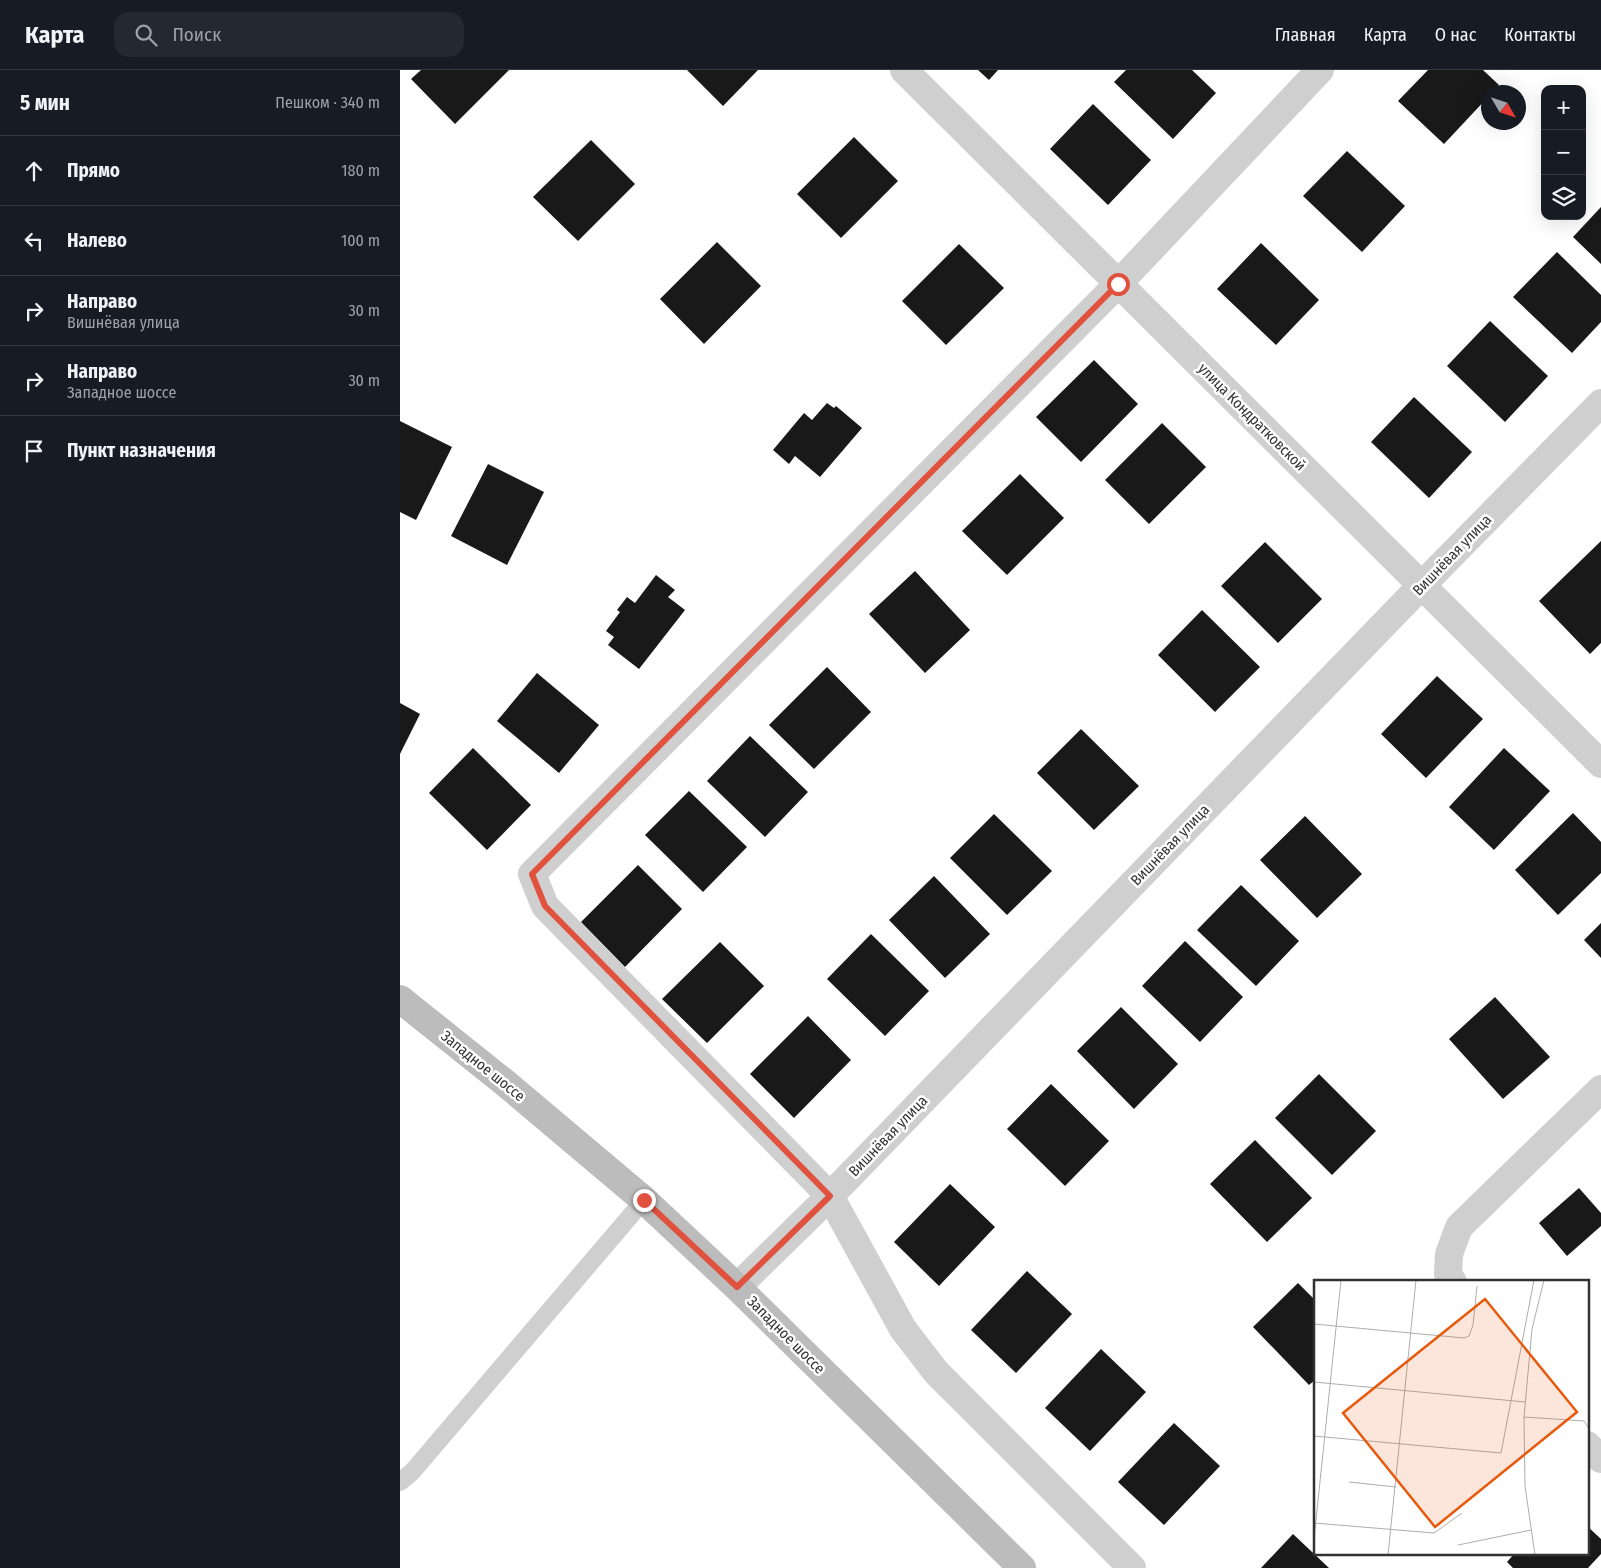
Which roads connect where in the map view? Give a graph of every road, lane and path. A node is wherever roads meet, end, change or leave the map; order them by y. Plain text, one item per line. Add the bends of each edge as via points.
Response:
1 (904, 70) edge
2 (1320, 70) edge
3 (1118, 284) junction
4 (1601, 403) edge
5 (1422, 584) junction
6 (1601, 764) edge
7 (400, 999) edge
8 (1601, 1089) edge
9 (830, 1196) junction
10 (644, 1200) junction
11 (1451, 1280) edge
12 (737, 1287) junction
13 (1588, 1446) edge
14 (1601, 1459) edge
15 (400, 1482) edge
16 (1022, 1568) edge
17 (1132, 1568) edge

1 - 3 street, улица Кондратковской
2 - 3 street
3 - 5 street, улица Кондратковской
3 - 9 street via 532,874 545,906
4 - 5 street, Вишнёвая улица
5 - 6 street, улица Кондратковской
5 - 9 street, Вишнёвая улица
7 - 10 main road, Западное шоссе
8 - 11 street via 1459,1228 1449,1254 1448,1274
9 - 12 street, Вишнёвая улица
9 - 17 street via 903,1329 936,1372
10 - 12 main road, Западное шоссе
10 - 15 lane
12 - 16 main road, Западное шоссе
13 - 14 street

